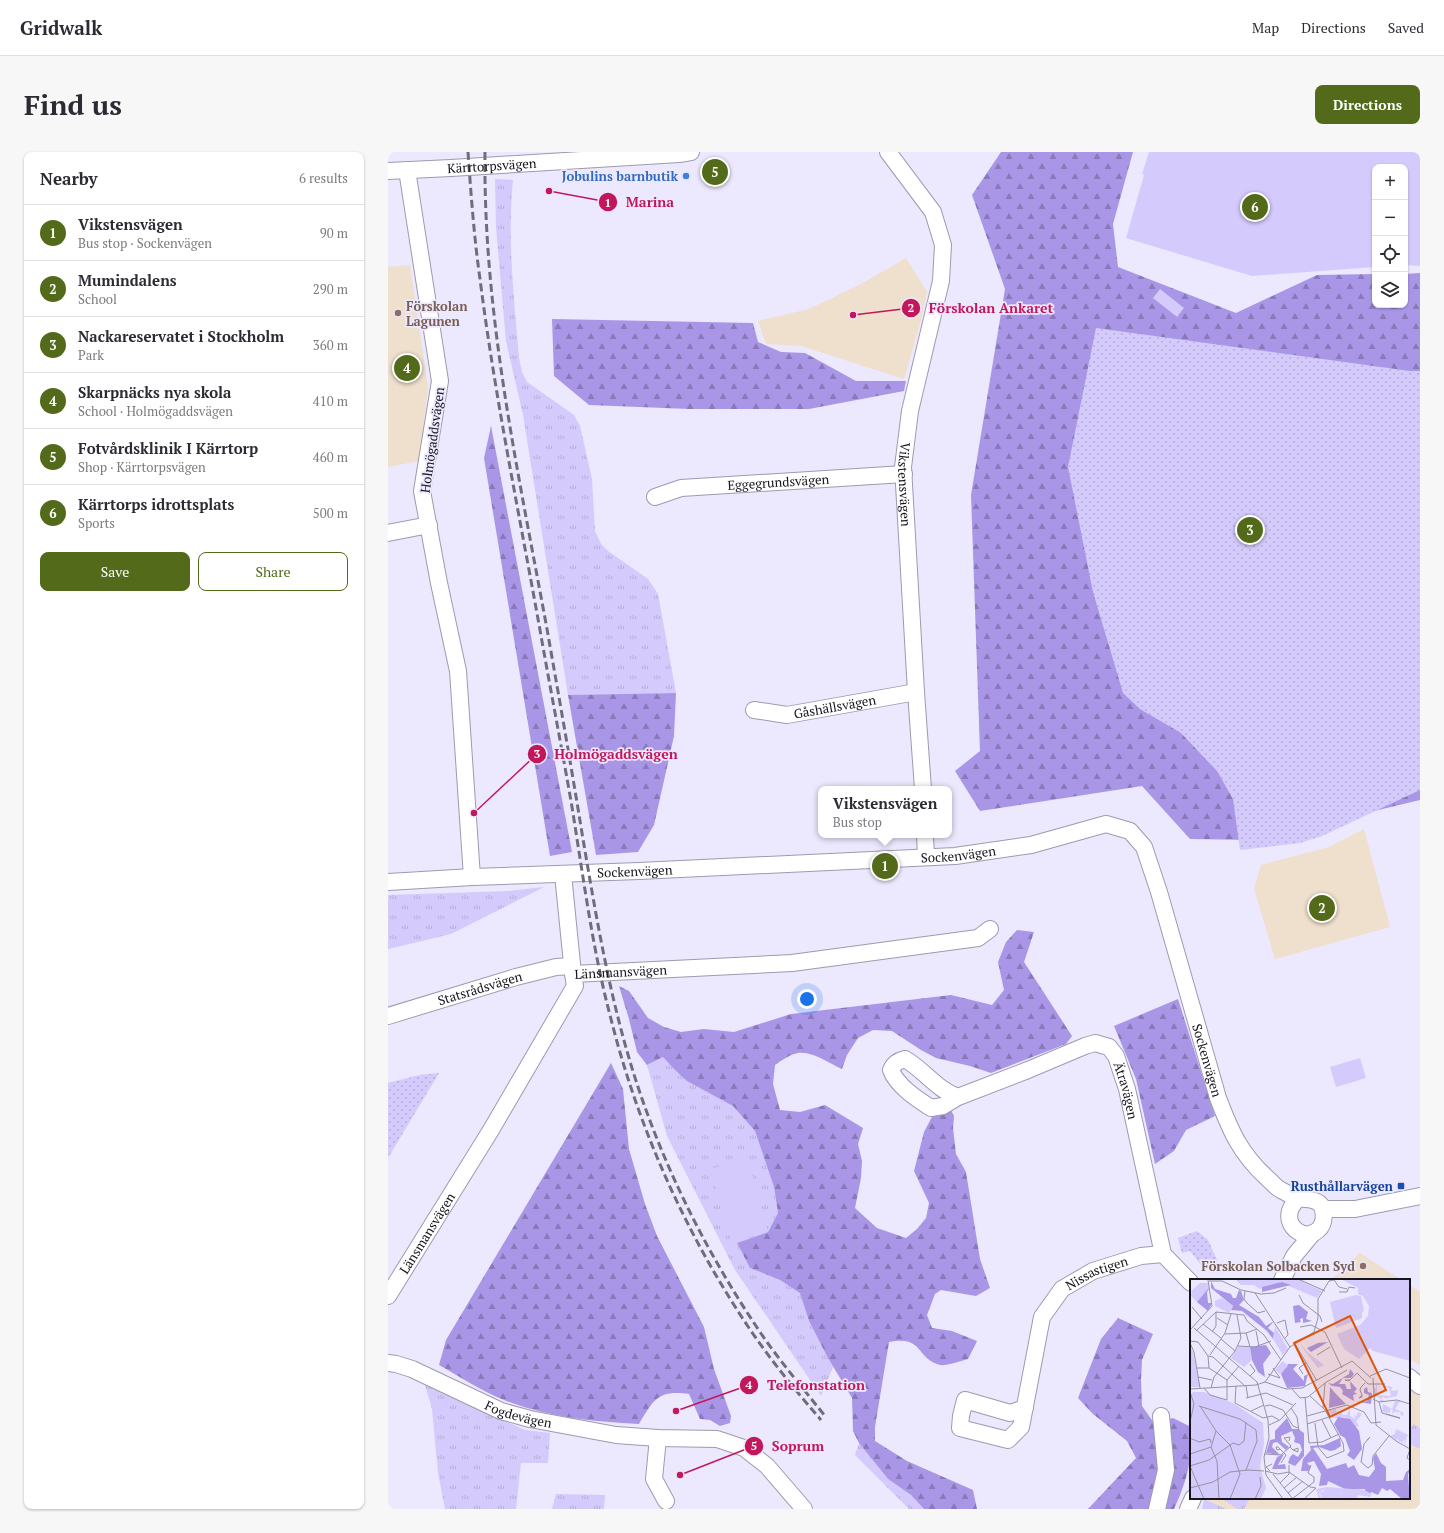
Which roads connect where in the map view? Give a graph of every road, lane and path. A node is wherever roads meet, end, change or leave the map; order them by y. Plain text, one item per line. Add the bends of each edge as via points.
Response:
1 (691, 152) edge
2 (888, 152) edge
3 (388, 170) edge
4 (407, 170) junction
5 (904, 474) junction
6 (655, 497) dead end
7 (429, 525) junction
8 (388, 533) edge
9 (916, 692) junction
10 (754, 710) dead end
11 (923, 786) edge
12 (925, 838) edge
13 (926, 857) junction
14 (563, 874) junction
15 (472, 877) junction
16 (388, 882) edge
17 (990, 929) dead end
18 (573, 970) junction
19 (388, 1016) edge
20 (958, 1097) dead end
21 (1279, 1190) junction
22 (1420, 1196) edge
23 (1298, 1198) junction
24 (1320, 1222) junction
25 (1291, 1223) junction
26 (1163, 1254) junction
27 (1294, 1256) junction
28 (1282, 1279) edge
29 (1190, 1282) edge
30 (388, 1296) edge
31 (388, 1363) edge
32 (1410, 1378) edge
33 (1420, 1386) edge
34 (1025, 1408) dead end
35 (1161, 1416) dead end
36 (658, 1438) junction
37 (1193, 1499) edge
38 (666, 1501) dead end
39 (804, 1509) edge
40 (1157, 1509) edge
41 (1188, 1509) edge

1 - 4 street, Kärrtorpsvägen
2 - 5 street, Vikstensvägen via 934,212 943,245 941,281 910,411
3 - 4 street, Kärrtorpsvägen
4 - 7 street, Holmögaddsvägen via 440,381 422,491
5 - 6 street, Eggegrundsvägen via 681,488
5 - 9 street, Vikstensvägen
7 - 8 street
7 - 15 street, Holmögaddsvägen via 458,671
9 - 10 street, Gåshällsvägen via 787,714
9 - 11 street, Vikstensvägen
12 - 13 street
13 - 14 street, Sockenvägen
13 - 21 street, Sockenvägen via 955,856 1031,845 1106,824 1130,831 1144,847 1230,1131 1260,1172
14 - 15 street, Sockenvägen
14 - 18 street
15 - 16 street, Sockenvägen
17 - 18 street, Länsmansvägen via 978,938 792,962
18 - 19 street, Statsrådsvägen via 556,967
18 - 30 street, Länsmansvägen via 575,986 491,1130
20 - 26 street, Ätravägen via 1085,1046 1095,1043 1109,1047 1116,1056 1127,1089
21 - 23 street, Sockenvägen
21 - 25 street, Sockenvägen
22 - 24 street via 1355,1209
23 - 24 street via 1319,1203
23 - 25 street via 1291,1208
24 - 25 street via 1301,1234
24 - 27 street
25 - 27 street
26 - 29 street
26 - 34 street, Nissastigen via 1141,1256 1093,1271 1062,1290 1042,1317
27 - 28 street
31 - 36 street, Fogdevägen via 412,1369 501,1411 616,1435
32 - 33 street
35 - 40 street via 1166,1470
36 - 38 street via 654,1479
36 - 39 street, Fogdevägen via 717,1439 744,1448 767,1466
37 - 41 street

